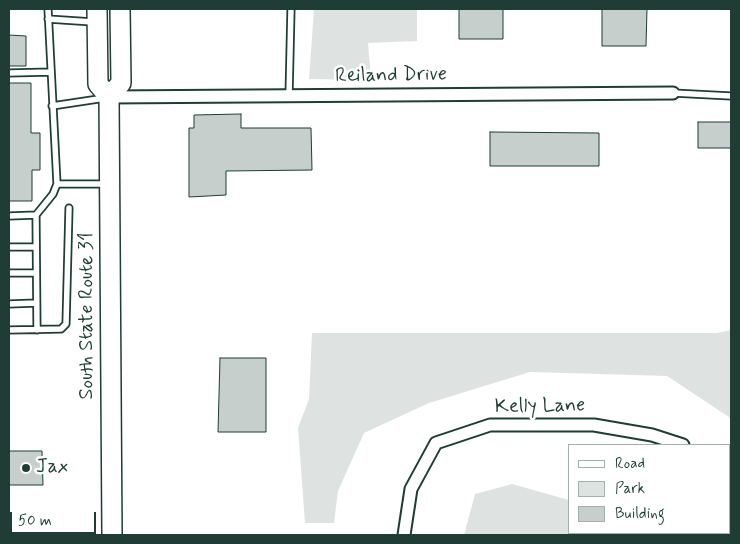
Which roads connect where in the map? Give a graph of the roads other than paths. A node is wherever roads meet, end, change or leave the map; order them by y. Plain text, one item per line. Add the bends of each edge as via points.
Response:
1 (48, 9) edge
2 (120, 9) edge
3 (291, 9) edge
4 (97, 15) edge
5 (48, 19) junction
6 (50, 72) junction
7 (9, 73) edge
8 (673, 93) joint
9 (289, 96) junction
10 (731, 96) edge
11 (110, 97) junction
12 (52, 106) junction
13 (57, 184) junction
14 (110, 184) junction
15 (69, 208) dead end
16 (9, 216) edge
17 (36, 216) junction
18 (36, 246) junction
19 (9, 247) edge
20 (9, 273) edge
21 (36, 273) junction
22 (36, 303) junction
23 (9, 304) edge
24 (9, 330) edge
25 (37, 330) junction
26 (681, 444) edge
27 (112, 535) edge
28 (404, 535) edge

1 - 5 lane
2 - 11 main road, South State Route 31 via 121,83
3 - 9 lane
4 - 5 lane
4 - 11 main road via 98,84
5 - 6 lane
6 - 7 lane
6 - 12 lane
8 - 9 street, Reiland Drive
8 - 10 lane
9 - 11 street, Reiland Drive
11 - 12 lane
11 - 14 main road, South State Route 31
12 - 13 lane
13 - 14 lane
13 - 17 lane
14 - 27 main road, South State Route 31
15 - 25 lane via 66,324 61,330
16 - 17 lane
17 - 18 lane
18 - 19 lane
18 - 21 lane
20 - 21 lane
21 - 22 lane
22 - 23 lane
22 - 25 lane
24 - 25 lane
26 - 28 street, Kelly Lane via 652,435 594,425 490,425 436,443 411,489

